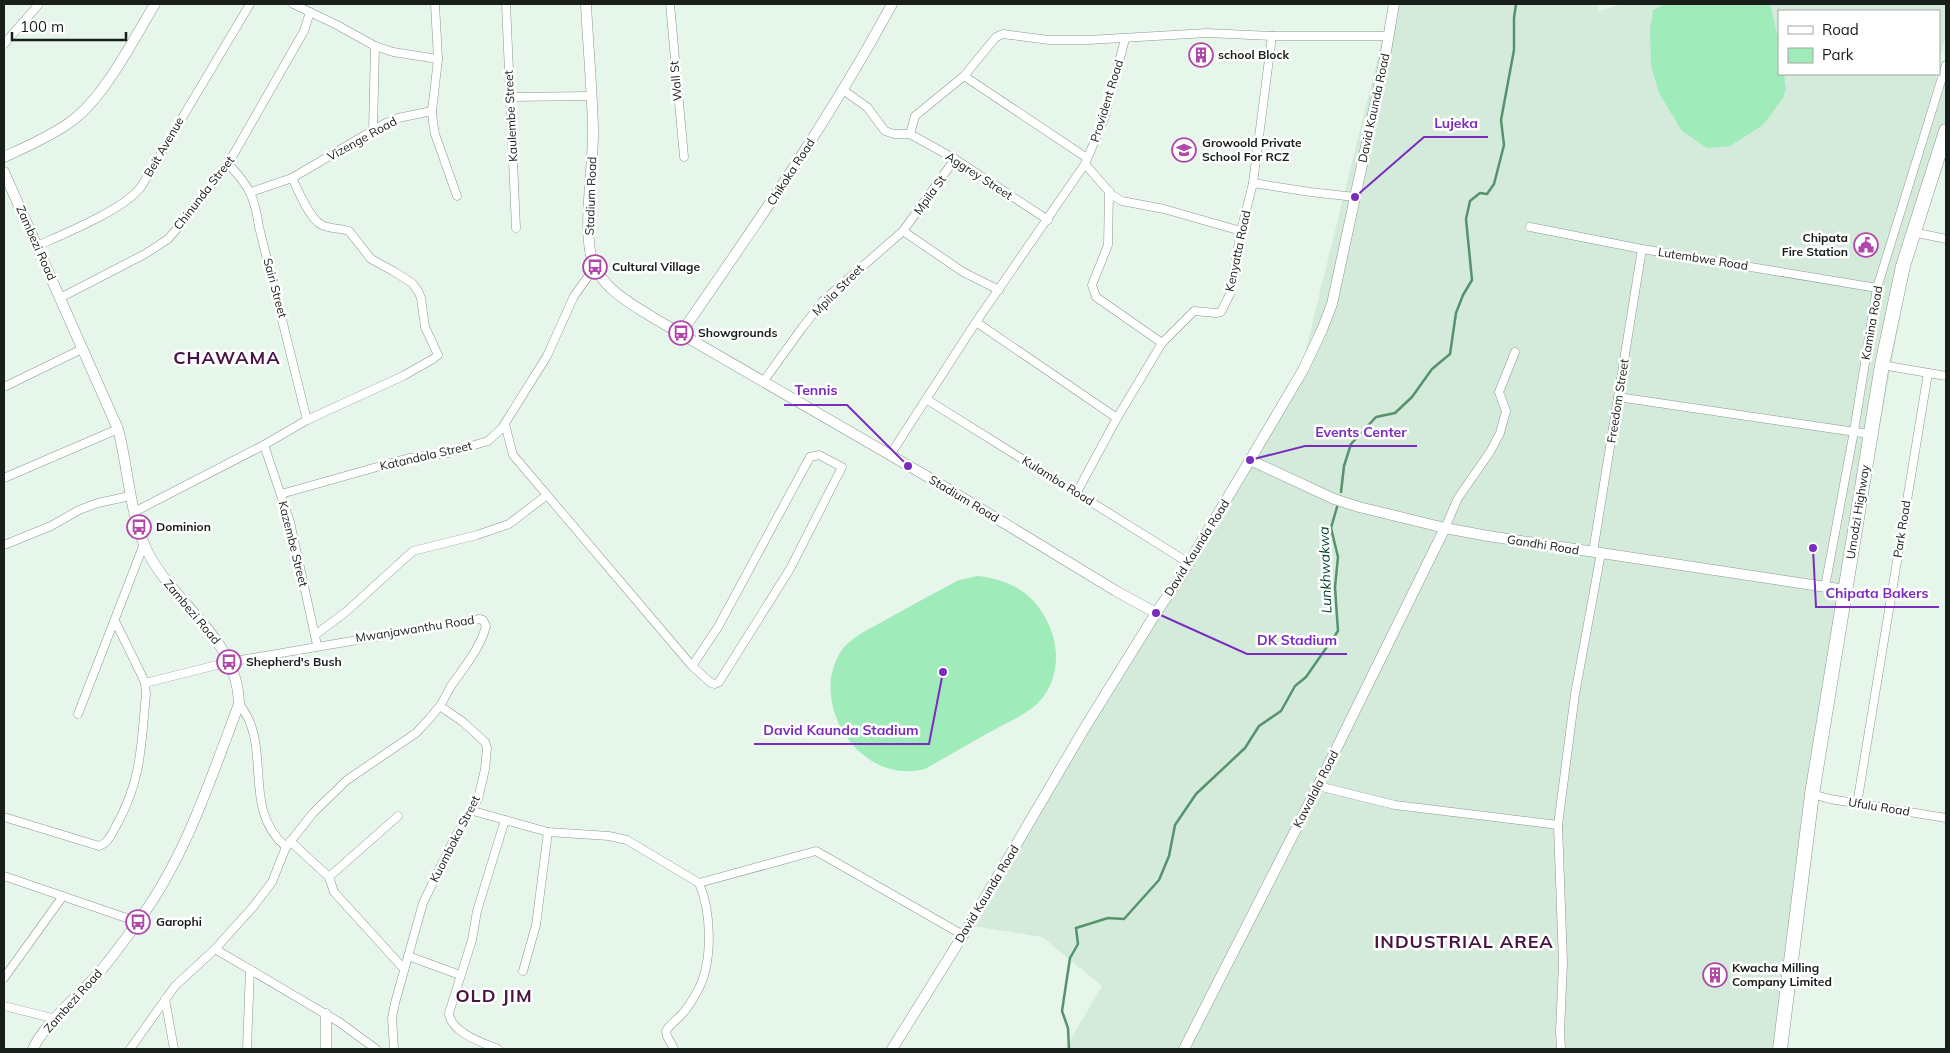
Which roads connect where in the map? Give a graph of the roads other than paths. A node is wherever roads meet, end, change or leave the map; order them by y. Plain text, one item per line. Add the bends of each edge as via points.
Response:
1 (39, 4) edge
2 (154, 4) edge
3 (250, 4) edge
4 (292, 4) edge
5 (435, 4) edge
6 (506, 4) edge
7 (586, 4) edge
8 (670, 4) edge
9 (892, 4) edge
10 (1394, 4) edge
11 (310, 12) junction
12 (1272, 36) junction
13 (1388, 36) junction
14 (1125, 39) junction
15 (4, 44) edge
16 (375, 46) junction
17 (438, 59) junction
18 (1946, 65) edge
19 (964, 76) junction
20 (843, 90) junction
21 (591, 96) junction
22 (510, 97) junction
23 (432, 110) junction
24 (373, 130) junction
25 (1946, 131) edge
26 (910, 134) junction
27 (4, 157) edge
28 (684, 158) dead end
29 (955, 159) junction
30 (1086, 161) junction
31 (228, 164) junction
32 (4, 172) edge
33 (292, 178) junction
34 (1253, 184) junction
35 (1109, 191) junction
36 (251, 192) junction
37 (457, 196) dead end
38 (1355, 197) junction
39 (1048, 220) junction
40 (1530, 227) dead end
41 (516, 228) dead end
42 (903, 231) junction
43 (1241, 231) junction
44 (1913, 232) junction
45 (1946, 240) edge
46 (38, 246) junction
47 (1642, 249) junction
48 (595, 267) junction
49 (1877, 288) junction
50 (999, 290) junction
51 (60, 298) junction
52 (976, 322) junction
53 (681, 333) junction
54 (1162, 343) junction
55 (82, 349) junction
56 (1515, 352) dead end
57 (1882, 364) junction
58 (1928, 373) junction
59 (1946, 376) edge
60 (763, 382) junction
61 (4, 387) edge
62 (1618, 397) junction
63 (926, 399) junction
64 (1117, 418) junction
65 (307, 420) junction
66 (505, 424) junction
67 (118, 429) junction
68 (1854, 431) junction
69 (1870, 434) junction
70 (264, 445) junction
71 (890, 455) junction
72 (1250, 460) junction
73 (4, 478) edge
74 (1077, 492) junction
75 (281, 494) junction
76 (547, 495) junction
77 (130, 496) junction
78 (134, 512) junction
79 (1445, 528) junction
80 (144, 544) junction
81 (4, 545) edge
82 (1597, 553) junction
83 (1189, 563) junction
84 (1825, 587) junction
85 (1846, 590) junction
86 (1156, 613) junction
87 (115, 621) junction
88 (315, 635) junction
89 (317, 645) junction
90 (229, 662) junction
91 (692, 666) junction
92 (145, 683) junction
93 (239, 704) junction
94 (440, 706) junction
95 (78, 714) dead end
96 (1318, 786) junction
97 (1812, 794) junction
98 (1857, 804) junction
99 (472, 811) junction
100 (398, 816) dead end
101 (4, 817) edge
102 (1946, 818) edge
103 (505, 820) junction
104 (1558, 825) junction
105 (548, 832) junction
106 (288, 844) junction
107 (4, 876) edge
108 (329, 877) junction
109 (696, 881) junction
110 (63, 896) junction
111 (138, 922) junction
112 (963, 935) junction
113 (215, 949) junction
114 (408, 956) junction
115 (250, 969) junction
116 (404, 969) junction
117 (523, 971) dead end
118 (460, 975) junction
119 (4, 978) edge
120 (165, 999) junction
121 (4, 1006) edge
122 (326, 1014) junction
123 (56, 1019) junction
124 (33, 1049) edge
125 (130, 1049) edge
126 (174, 1049) edge
127 (247, 1049) edge
128 (326, 1049) edge
129 (376, 1049) edge
130 (394, 1049) edge
131 (498, 1049) edge
132 (674, 1049) edge
133 (892, 1049) edge
134 (1184, 1049) edge
135 (1561, 1049) edge
136 (1780, 1049) edge

1 - 15 street
2 - 27 street via 102,87 82,112 46,137
3 - 46 street, Beit Avenue via 134,196
4 - 11 street
5 - 17 street
6 - 22 street, Kaulembe Street
7 - 21 street, Stadium Road
8 - 28 street, Wall St
9 - 20 street, Chikoka Road
10 - 13 street, David Kaunda Road
11 - 16 street
11 - 31 street, Chinunda Street via 304,31
12 - 13 street
12 - 14 street via 1207,33
12 - 34 street, Kenyatta Road
13 - 38 street, David Kaunda Road
14 - 19 street via 1049,40 999,35
14 - 30 street, Provident Road via 1104,119
16 - 17 street
16 - 24 street
17 - 23 street
18 - 49 street, Kamina Road
19 - 26 street via 915,116
19 - 30 street
20 - 26 street via 867,107 885,132
20 - 53 street, Chikoka Road via 758,223
21 - 22 street
21 - 48 street, Stadium Road via 593,162 589,233
22 - 41 street, Kaulembe Street
23 - 24 street, Vizenge Road via 398,118
23 - 37 street via 435,134
24 - 33 street, Vizenge Road
25 - 44 highway, Umodzi Highway
26 - 29 street, Aggrey Street
29 - 39 street, Aggrey Street
29 - 42 street, Mpila St
30 - 35 street
30 - 39 street, Provident Road
31 - 36 street, Sairi Street via 243,178
31 - 51 street, Chinunda Street via 168,239
32 - 46 street, Zambezi Road
33 - 36 street, Vizenge Road
33 - 65 street via 318,223 349,231 371,259 412,283 421,298 426,327 438,355 403,376
34 - 38 street
34 - 43 street, Kenyatta Road
35 - 43 street via 1122,200
35 - 54 street via 1108,245 1092,285 1093,291 1096,297
36 - 65 street, Sairi Street
38 - 72 street, David Kaunda Road via 1332,304 1322,330 1303,370
39 - 50 street, Provident Road
40 - 47 street, Lutembwe Road
42 - 50 street via 963,272
42 - 60 street, Mpila Street via 823,301
43 - 54 street, Kenyatta Road via 1230,294 1224,308 1216,313 1194,311
44 - 45 street
44 - 57 highway, Umodzi Highway
46 - 51 street, Zambezi Road
47 - 49 street, Lutembwe Road
47 - 62 street, Freedom Street
48 - 53 street, Stadium Road via 624,299
48 - 66 street, Katandala Street via 574,296 548,356
49 - 68 street, Kamina Road
50 - 52 street, Provident Road
51 - 55 street, Zambezi Road
52 - 63 street, Provident Road
52 - 64 street
53 - 60 street, Stadium Road
54 - 64 street, Kenyatta Road
55 - 61 street
55 - 67 street, Zambezi Road
56 - 79 street via 1499,392 1506,411 1500,433 1458,498
57 - 58 street
57 - 69 highway, Umodzi Highway
58 - 59 street
58 - 98 street, Park Road
60 - 71 street, Stadium Road
62 - 68 street
62 - 82 street, Freedom Street
63 - 71 street, Provident Road
63 - 74 street, Kulamba Road
64 - 74 street, Kenyatta Road
65 - 70 street
66 - 75 street, Katandala Street via 488,441 448,453 409,458
66 - 76 street via 513,455
67 - 73 street
67 - 77 street, Zambezi Road
68 - 69 street
68 - 84 street, Kamina Road
69 - 85 highway, Umodzi Highway
70 - 75 street, Kazembe Street
70 - 78 street
71 - 86 street, Stadium Road
72 - 79 street, Gandhi Road via 1334,499
72 - 83 street, David Kaunda Road
74 - 83 street, Kulamba Road
75 - 88 street, Kazembe Street
76 - 88 street via 509,524 477,536 413,551 347,611
76 - 91 street
77 - 78 street, Zambezi Road
77 - 81 street via 79,510 51,526
78 - 80 street, Zambezi Road
79 - 82 street, Gandhi Road
79 - 96 street, Kawalala Road
80 - 87 street
80 - 90 street, Zambezi Road via 160,573 216,638
82 - 84 street, Gandhi Road
82 - 104 street, Freedom Street
83 - 86 street, David Kaunda Road
84 - 85 street, Gandhi Road
85 - 97 highway, Umodzi Highway
86 - 112 street, David Kaunda Road
87 - 92 street
87 - 95 street
88 - 89 street, Kazembe Street
89 - 90 street, Mwanjawanthu Road
89 - 94 street, Mwanjawanthu Road via 483,620 486,626 484,636
90 - 92 street, Mwanjawanthu Road
90 - 93 street, Zambezi Road via 236,678
91 - 91 street via 711,683 719,682 790,569 842,467 819,455 810,457 718,627
92 - 101 street via 139,770 124,812 108,840 99,846
93 - 106 street via 250,722 257,755 262,811 273,834
93 - 111 street, Zambezi Road via 200,810 164,883
94 - 99 street, Kuomboka Street via 486,742 485,769
94 - 106 street, Mwanjawanthu Road via 416,734 347,780
96 - 104 street via 1395,805
96 - 134 street, Kawalala Road
97 - 98 street, Ufulu Road
97 - 136 highway, Umodzi Highway
98 - 102 street, Ufulu Road
99 - 103 street
99 - 114 street, Kuomboka Street via 455,837 423,903
100 - 108 street
103 - 105 street
103 - 118 street
104 - 135 street, Freedom Street via 1563,963
105 - 109 street via 627,840
105 - 117 street via 536,925
106 - 108 street
106 - 113 street, Mwanjawanthu Road via 272,882
107 - 110 street
108 - 116 street via 334,892
109 - 112 street via 816,851
109 - 132 street via 703,892 709,927 706,965 696,993 666,1031
110 - 111 street
110 - 119 street
111 - 123 street, Zambezi Road via 98,974
112 - 133 street, David Kaunda Road
113 - 115 street
113 - 120 street, Mwanjawanthu Road
114 - 116 street, Kuomboka Street
114 - 118 street
115 - 122 street
115 - 127 street
116 - 130 street, Kuomboka Street via 392,1018
118 - 131 street via 449,1018 461,1031
120 - 125 street, Mwanjawanthu Road
120 - 126 street
121 - 123 street
122 - 128 street
122 - 129 street
123 - 124 street, Zambezi Road

